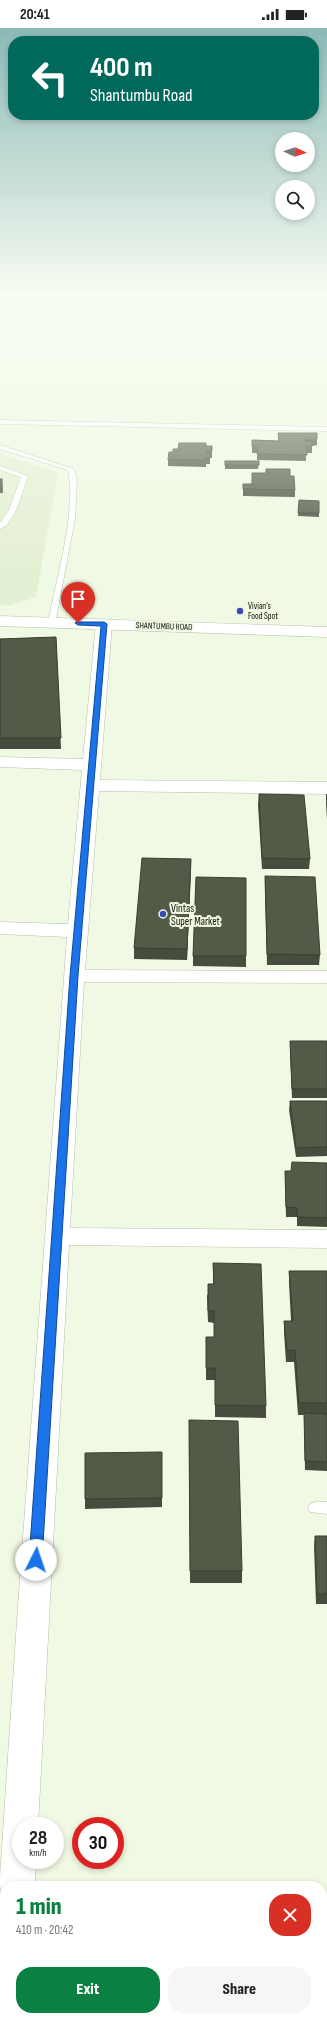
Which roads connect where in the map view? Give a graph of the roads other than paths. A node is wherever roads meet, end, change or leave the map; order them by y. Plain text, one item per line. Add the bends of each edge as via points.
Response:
1 (0, 422) edge
2 (327, 429) edge
3 (0, 447) edge
4 (0, 468) edge
5 (0, 527) edge
6 (0, 621) edge
7 (52, 622) junction
8 (104, 624) junction
9 (327, 632) edge
10 (0, 762) edge
11 (90, 775) junction
12 (327, 788) edge
13 (0, 928) edge
14 (77, 931) junction
15 (74, 976) junction
16 (327, 977) edge
17 (57, 1236) junction
18 (327, 1239) edge
19 (17, 1881) edge

1 - 2 lane
3 - 7 lane via 70,469 74,475 74,501
4 - 5 lane via 25,476 12,508
6 - 7 street, SHANTUMBU ROAD
7 - 8 street, SHANTUMBU ROAD
8 - 9 street, SHANTUMBU ROAD
8 - 11 street
10 - 11 street
11 - 12 street
11 - 14 street
13 - 14 street
14 - 15 street
15 - 16 street
15 - 17 street
17 - 18 street
17 - 19 street

